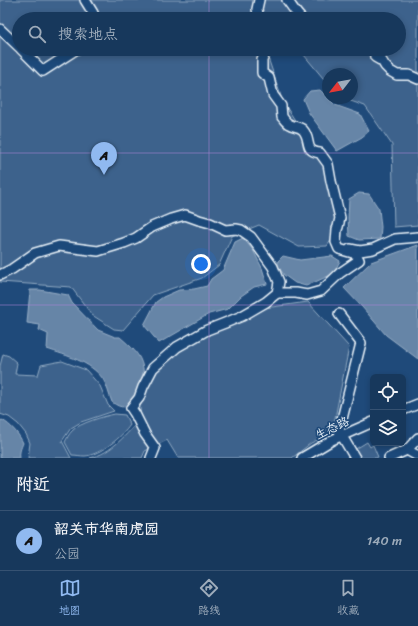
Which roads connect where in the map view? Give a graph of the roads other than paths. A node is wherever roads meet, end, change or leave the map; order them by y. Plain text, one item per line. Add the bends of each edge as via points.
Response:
1 (85, 0) edge
2 (259, 0) edge
3 (287, 0) edge
4 (92, 12) edge
5 (258, 12) edge
6 (296, 12) edge
7 (0, 29) edge
8 (12, 40) edge
9 (28, 56) edge
10 (66, 56) edge
11 (264, 56) edge
12 (375, 56) edge
13 (418, 79) edge
14 (338, 222) dead end
15 (418, 237) edge
16 (336, 239) junction
17 (0, 275) edge
18 (276, 293) junction
19 (339, 314) dead end
20 (418, 404) edge
21 (406, 409) edge
22 (370, 423) edge
23 (341, 436) junction
24 (418, 438) edge
25 (407, 450) junction
26 (418, 455) edge
27 (151, 458) edge
28 (302, 458) edge
29 (355, 458) edge
30 (389, 458) edge

1 - 4 street
2 - 5 street
3 - 6 street
7 - 8 street
9 - 10 street via 43,71
11 - 16 street via 262,73 269,78 273,95 281,106 282,118 303,130 311,150 320,153 328,164 340,218
12 - 13 street via 397,75 409,75
14 - 16 street via 334,233
15 - 16 street via 395,239 373,249 360,251 339,246
16 - 18 street via 339,249 356,254 359,260 321,291 307,295
17 - 18 street via 35,253 59,246 98,251 136,238 152,227 185,215 225,230 236,228 251,237 279,282
18 - 27 street via 242,316 207,330 177,347 152,368 139,398 131,408 155,448
19 - 23 street via 361,343 339,431
20 - 21 street
22 - 23 street, 生态路
23 - 28 street, 生态路
23 - 29 street
24 - 25 street
25 - 26 street
25 - 30 street

